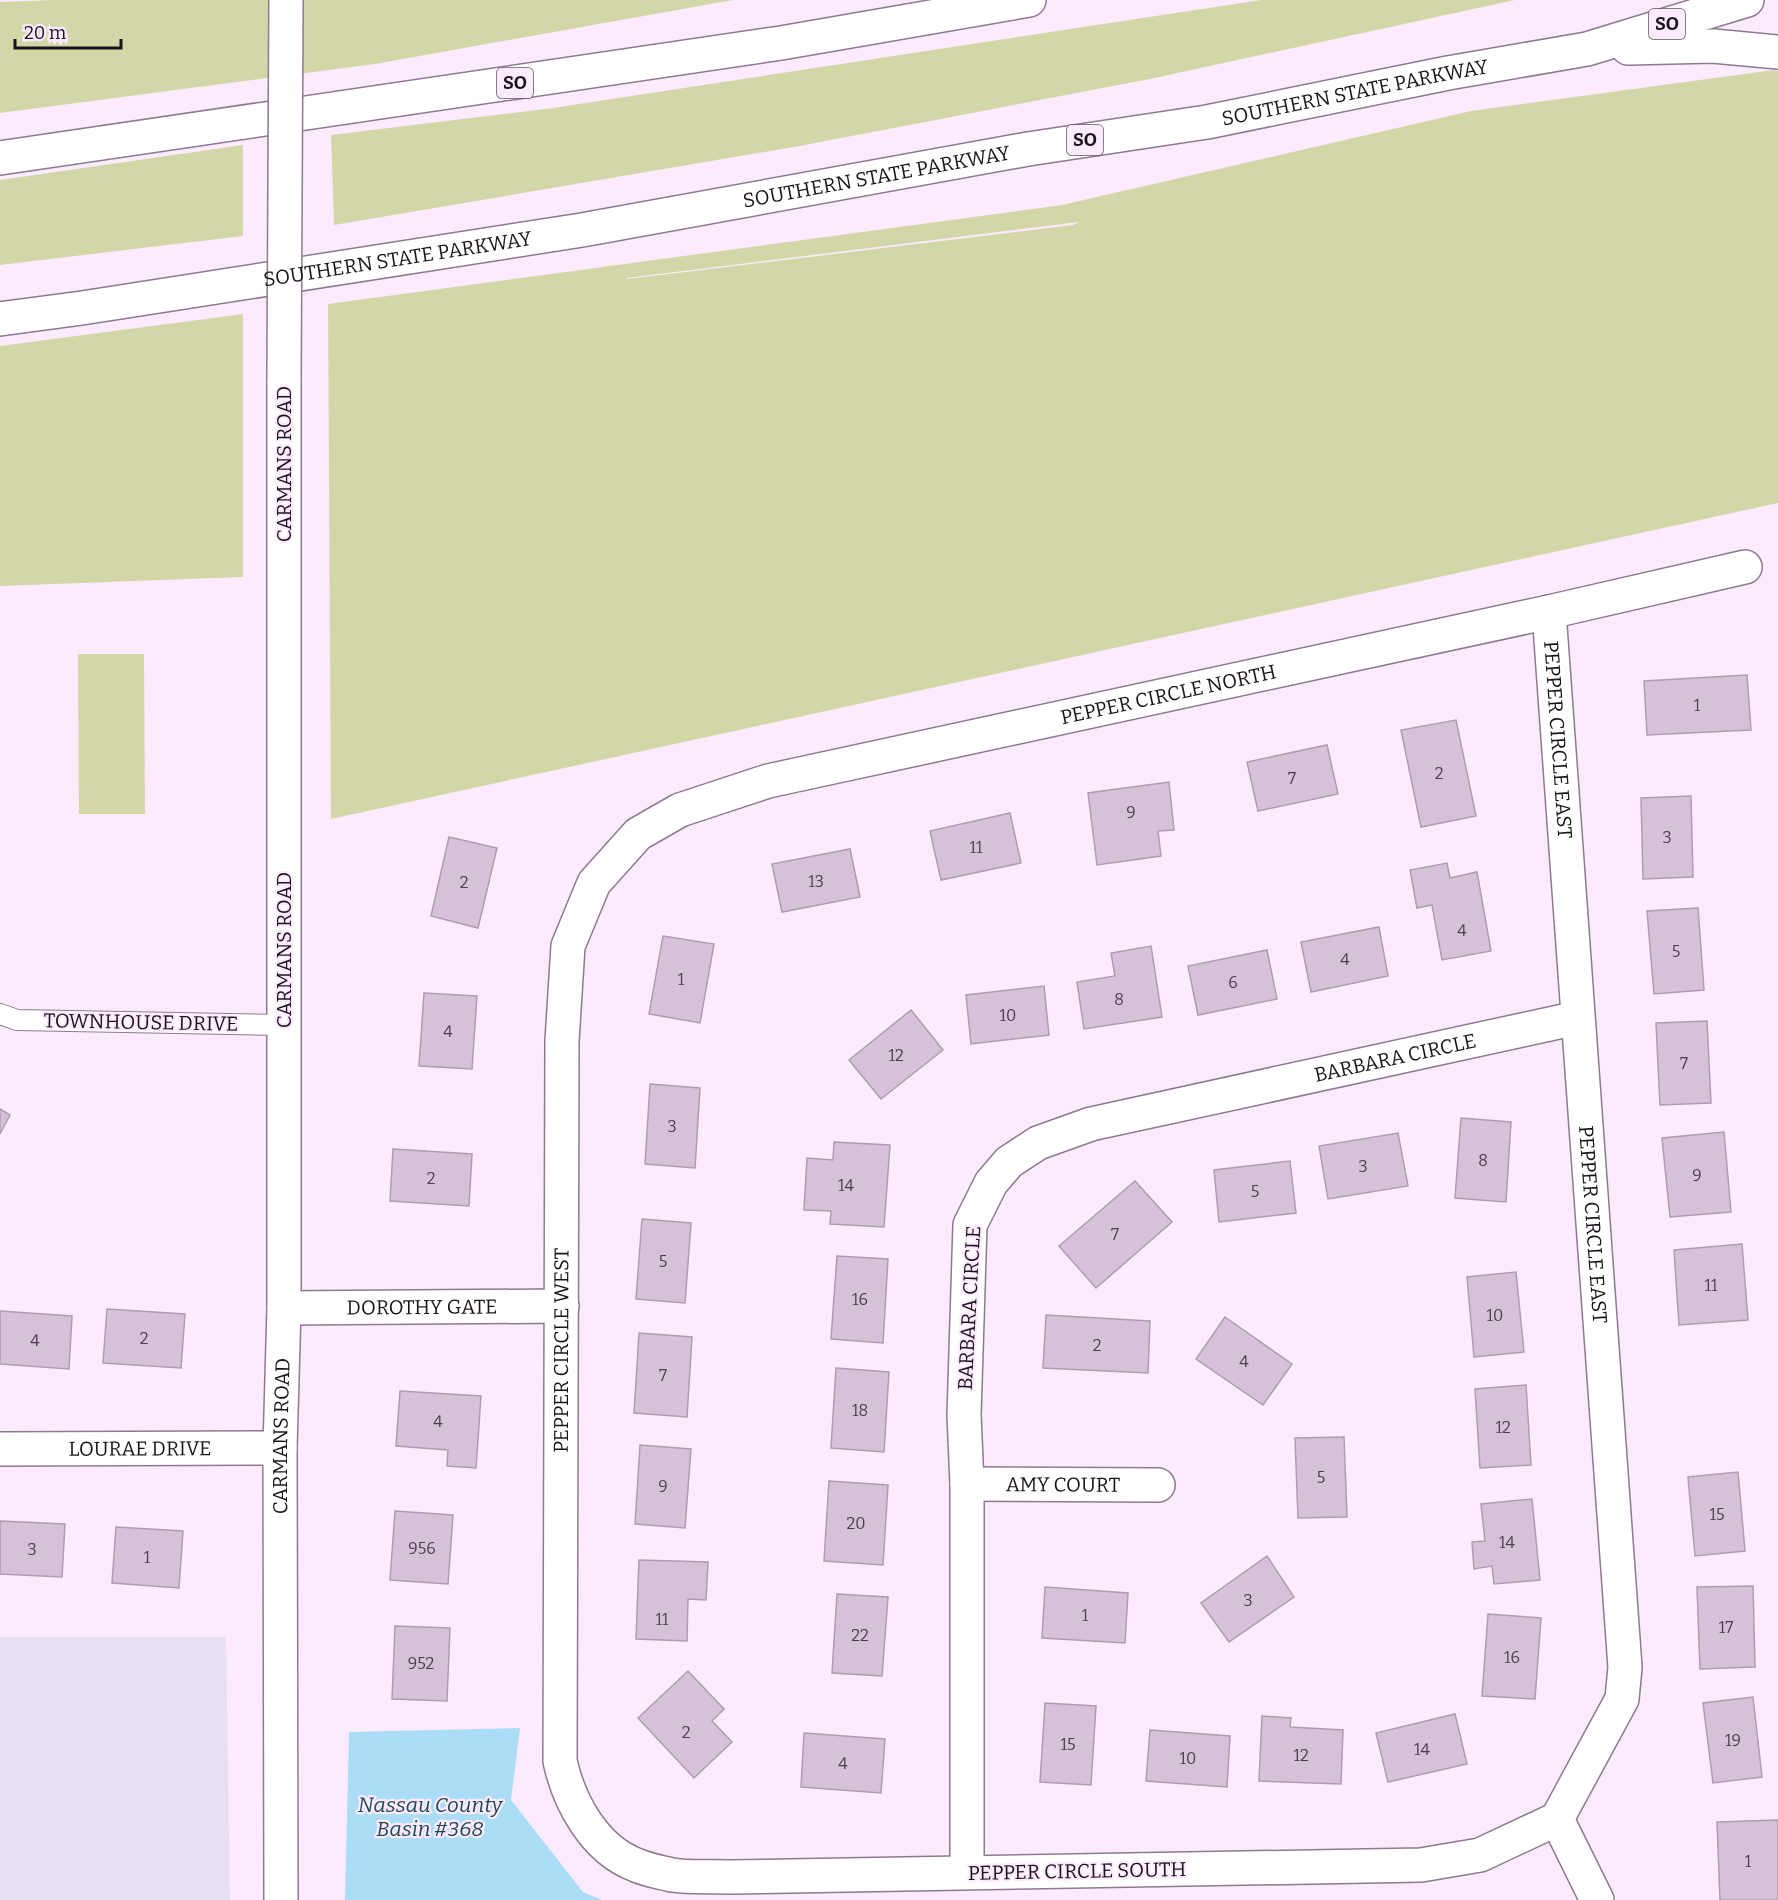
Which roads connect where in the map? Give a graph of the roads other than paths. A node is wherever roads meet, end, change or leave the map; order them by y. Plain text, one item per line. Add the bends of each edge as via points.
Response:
1 (286, 0) edge
2 (1029, 0) edge
3 (1747, 0) edge
4 (1587, 49) junction
5 (1778, 52) edge
6 (0, 158) edge
7 (0, 319) edge
8 (1745, 567) dead end
9 (1549, 612) junction
10 (612, 863) joint
11 (0, 1014) edge
12 (1577, 1018) junction
13 (283, 1025) junction
14 (562, 1306) junction
15 (284, 1308) junction
16 (280, 1448) junction
17 (0, 1449) edge
18 (967, 1484) junction
19 (1158, 1485) dead end
20 (1557, 1818) junction
21 (599, 1837) joint
22 (967, 1872) junction
23 (281, 1900) edge
24 (1598, 1900) edge

1 - 13 main road, CARMANS ROAD, bridge
2 - 6 main road, SO via 770,45
3 - 4 main road, SOUTHERN STATE PARKWAY / SO
4 - 5 main road via 1713,46
4 - 7 main road, SOUTHERN STATE PARKWAY / SO via 1207,122 1028,149 582,230
8 - 9 main road, PEPPER CIRCLE NORTH
9 - 10 main road, PEPPER CIRCLE NORTH via 768,782 681,810 638,834
9 - 12 main road, PEPPER CIRCLE EAST
10 - 14 main road, PEPPER CIRCLE WEST via 594,883 568,946 562,1041
11 - 13 lane, TOWNHOUSE DRIVE via 17,1020
12 - 18 main road, BARBARA CIRCLE via 1091,1124 1038,1143 1009,1162 991,1183 970,1225 963,1415
12 - 20 main road, PEPPER CIRCLE EAST via 1625,1667 1622,1699
13 - 15 main road, CARMANS ROAD
14 - 15 main road, DOROTHY GATE
14 - 21 main road, PEPPER CIRCLE WEST via 561,1761 565,1784 582,1819
15 - 16 main road, CARMANS ROAD
16 - 17 main road, LOURAE DRIVE
16 - 23 main road, CARMANS ROAD
18 - 19 main road, AMY COURT
18 - 22 main road, BARBARA CIRCLE
20 - 22 main road, PEPPER CIRCLE SOUTH via 1480,1855 1421,1865
20 - 24 main road
21 - 22 main road, PEPPER CIRCLE SOUTH via 636,1865 674,1875

